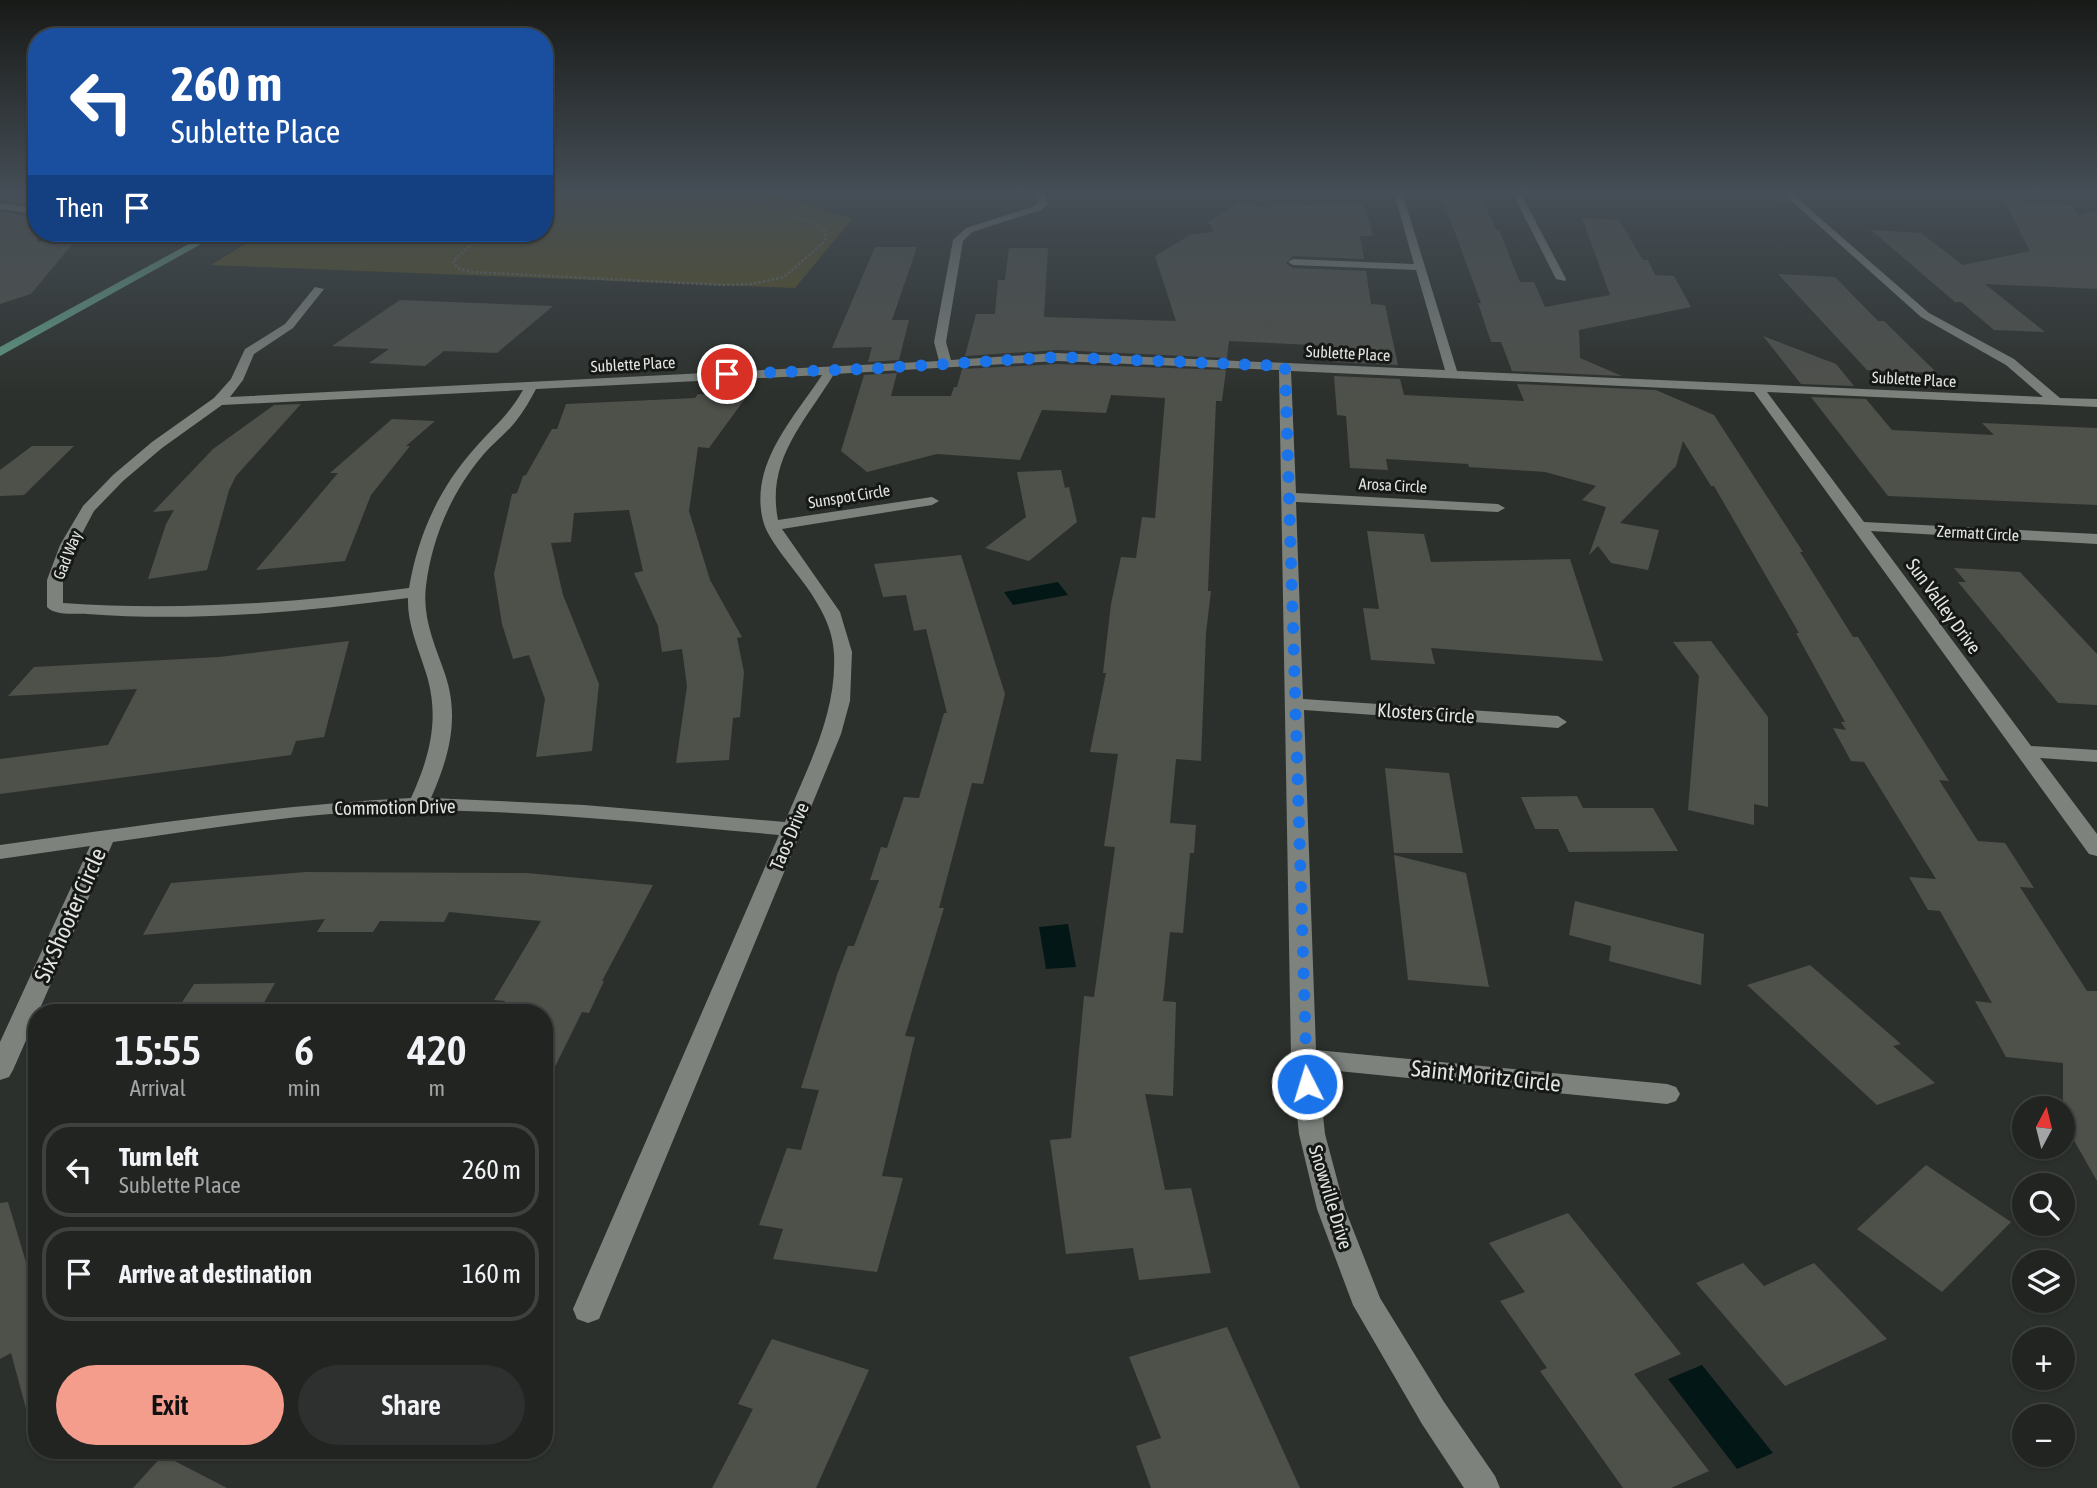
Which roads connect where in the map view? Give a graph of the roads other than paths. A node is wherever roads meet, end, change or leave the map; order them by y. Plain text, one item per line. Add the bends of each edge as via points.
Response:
1 (164, 261) edge
2 (954, 261) edge
3 (1302, 261) edge
4 (1417, 261) edge
5 (1552, 261) edge
6 (1864, 261) edge
7 (1418, 267) junction
8 (1561, 279) dead end
9 (319, 289) dead end
10 (0, 352) edge
11 (946, 364) junction
12 (1285, 366) junction
13 (831, 370) junction
14 (1452, 374) junction
15 (532, 385) junction
16 (1757, 387) junction
17 (219, 401) junction
18 (2056, 401) junction
19 (2097, 403) edge
20 (1287, 497) junction
21 (932, 501) dead end
22 (1497, 508) dead end
23 (772, 526) junction
24 (1859, 526) junction
25 (2097, 539) edge
26 (416, 592) junction
27 (1294, 704) junction
28 (1558, 722) dead end
29 (2025, 751) junction
30 (2097, 756) edge
31 (418, 804) junction
32 (792, 829) junction
33 (105, 837) junction
34 (2097, 849) edge
35 (0, 852) edge
36 (30, 1004) edge
37 (28, 1008) edge
38 (1304, 1058) junction
39 (0, 1070) edge
40 (1667, 1094) dead end
41 (588, 1309) dead end
42 (1483, 1488) edge

1 - 10 main road
2 - 11 street via 940,342
3 - 7 street
4 - 7 street
5 - 8 street
6 - 18 street via 1924,315 2010,362
7 - 14 street
9 - 17 street, Gad Way via 289,326 249,352 237,380
11 - 12 street, Sublette Place via 1099,357
11 - 13 street, Sublette Place
12 - 14 street, Sublette Place
12 - 20 street, Snowville Drive
13 - 15 street, Sublette Place
13 - 23 street, Taos Drive via 776,455 767,500
14 - 16 street, Sublette Place
15 - 17 street, Sublette Place
15 - 26 street via 513,417 446,494 428,534
16 - 18 street, Sublette Place
16 - 24 street, Sun Valley Drive
17 - 26 street, Gad Way via 157,445 88,509 55,580 55,607 115,612 263,611
18 - 19 street, Sublette Place
20 - 22 street, Arosa Circle
20 - 27 street, Snowville Drive
21 - 23 street, Sunspot Circle
23 - 32 street, Taos Drive via 832,612 843,652 841,701
24 - 25 street, Zermatt Circle
24 - 29 street, Sun Valley Drive
26 - 31 street via 422,638 443,701 444,732
27 - 28 street, Klosters Circle
27 - 38 street, Snowville Drive
29 - 30 street
29 - 34 street, Sun Valley Drive
31 - 32 street, Commotion Drive via 584,811
31 - 33 street, Commotion Drive via 234,818
32 - 41 street, Taos Drive
33 - 35 street, Commotion Drive
33 - 36 street, Six Shooter Circle
37 - 39 street, Six Shooter Circle
38 - 40 street, Saint Moritz Circle
38 - 42 street, Snowville Drive via 1312,1134 1331,1209 1368,1305

